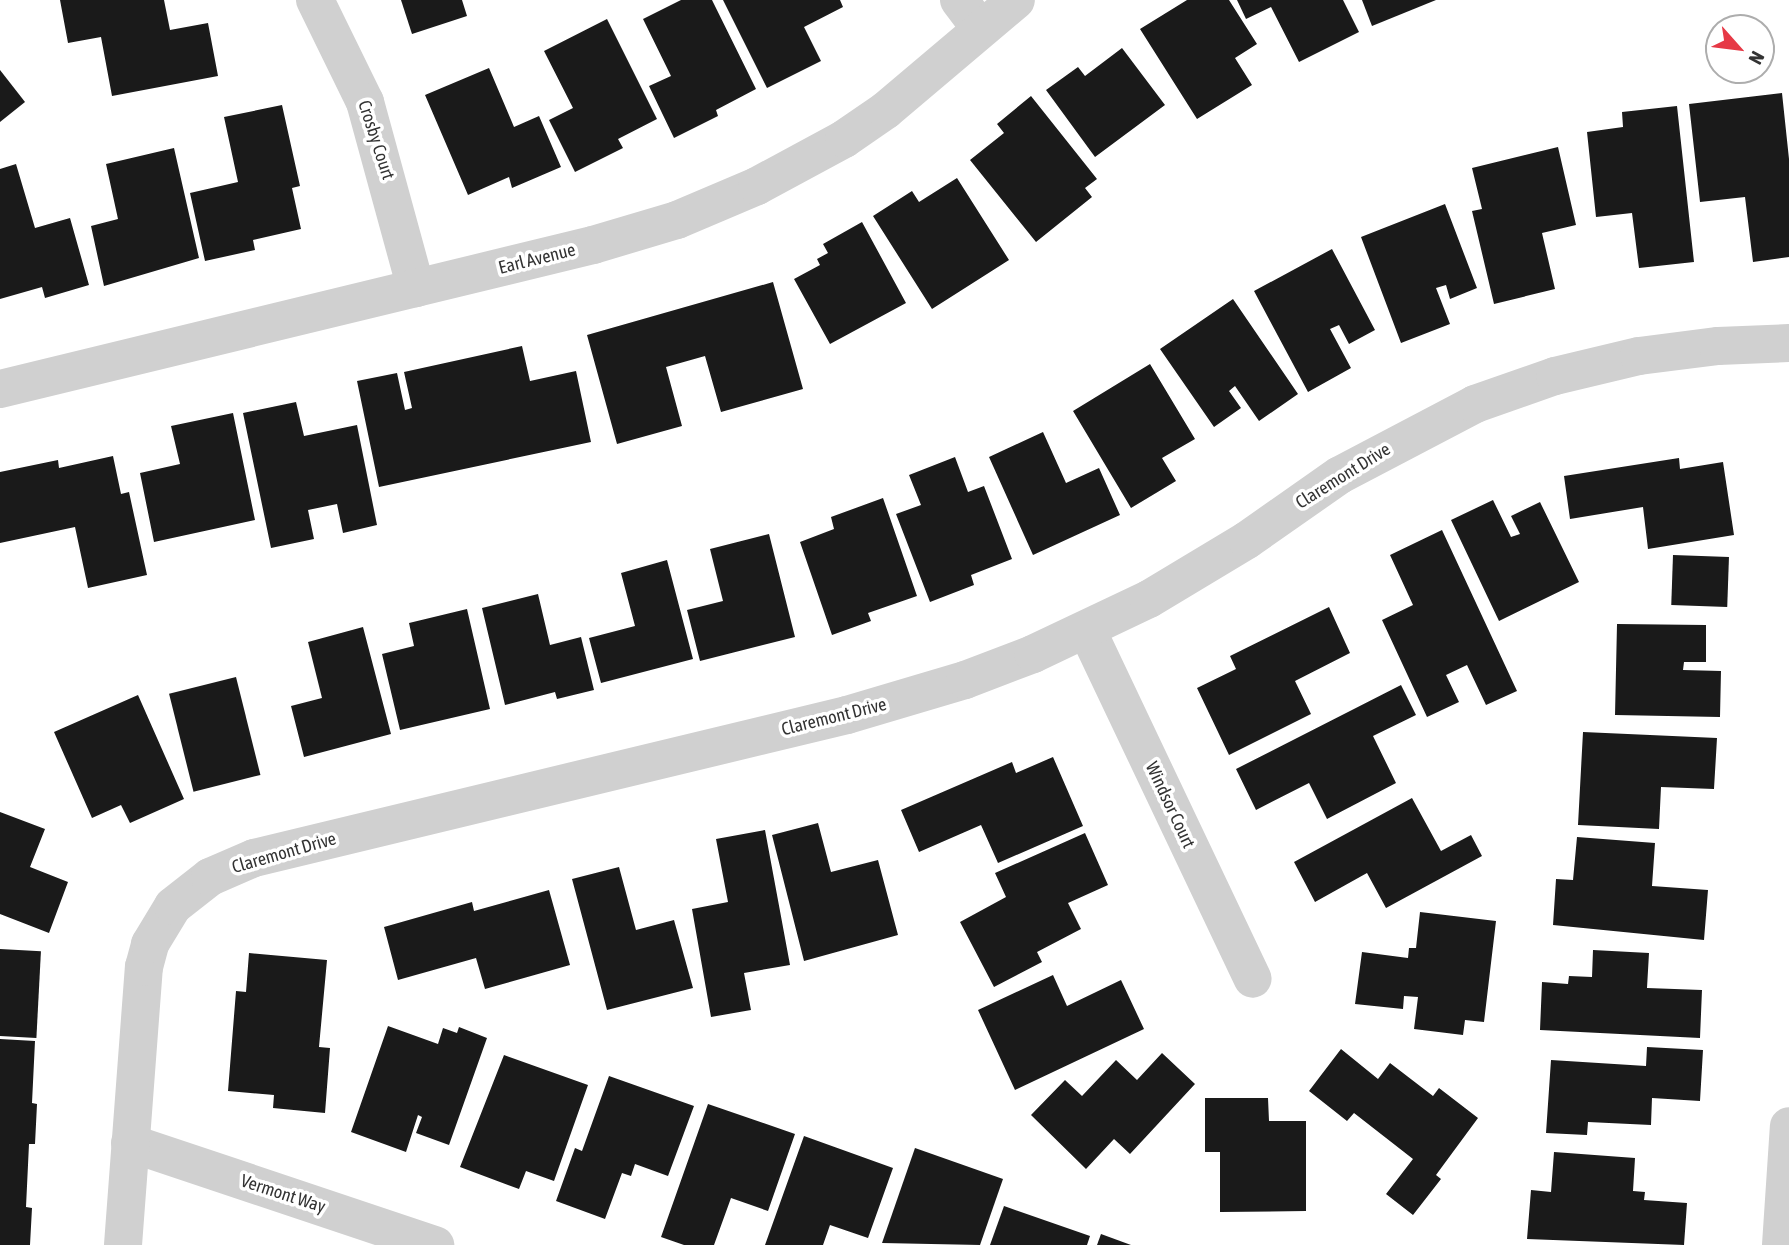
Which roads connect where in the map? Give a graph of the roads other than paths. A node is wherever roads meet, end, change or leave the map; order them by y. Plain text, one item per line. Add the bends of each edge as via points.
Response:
1 (315, 0) edge
2 (1016, 0) edge
3 (970, 14) edge
4 (416, 288) junction
5 (1789, 343) edge
6 (0, 389) edge
7 (1087, 630) junction
8 (1253, 979) dead end
9 (1789, 1126) edge
10 (130, 1143) junction
11 (123, 1245) edge
12 (435, 1245) edge
13 (1781, 1245) edge

1 - 4 street, Crosby Court via 365,102
2 - 3 street, Earl Avenue
3 - 4 street, Earl Avenue via 844,139 728,200 625,237
4 - 6 street, Earl Avenue
5 - 7 street, Claremont Drive via 1639,356 1555,376 1475,404 1373,455 1200,570
7 - 8 street, Windsor Court
7 - 10 street, Claremont Drive via 998,668 878,706 254,858 210,877 173,906 150,944 140,994
9 - 13 street
10 - 11 street, Claremont Drive
10 - 12 street, Vermont Way

